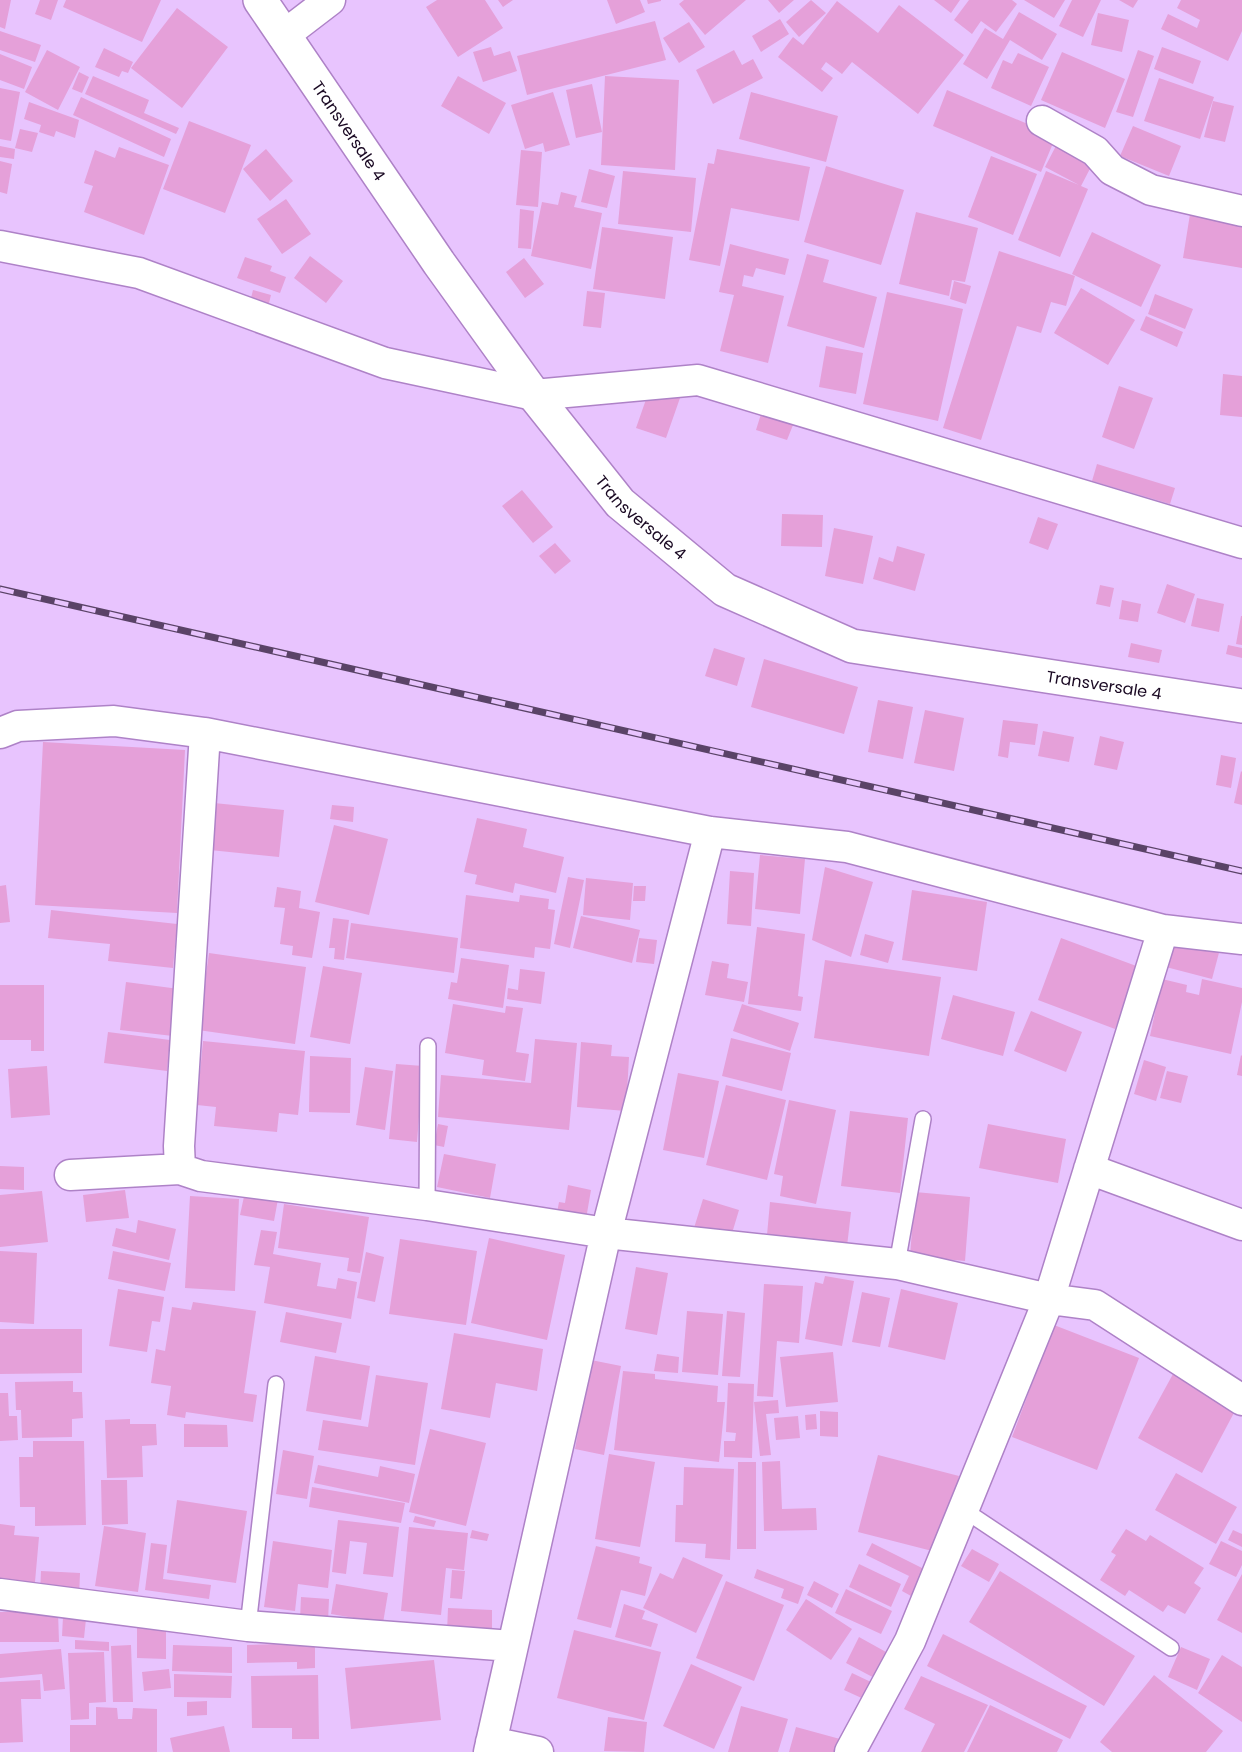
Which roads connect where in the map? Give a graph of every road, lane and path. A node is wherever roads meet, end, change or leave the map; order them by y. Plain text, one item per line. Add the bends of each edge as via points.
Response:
1 (260, 0) edge
2 (330, 0) edge
3 (283, 36) junction
4 (1042, 121) dead end
5 (1242, 211) edge
6 (0, 246) edge
7 (534, 395) junction
8 (1242, 543) edge
9 (1242, 706) edge
10 (0, 733) edge
11 (206, 733) junction
12 (710, 832) junction
13 (1163, 930) junction
14 (1242, 939) edge
15 (428, 1046) dead end
16 (923, 1119) dead end
17 (180, 1169) junction
18 (1089, 1169) junction
19 (70, 1174) dead end
20 (427, 1205) junction
21 (1242, 1226) edge
22 (606, 1233) junction
23 (897, 1264) junction
24 (1049, 1299) junction
25 (276, 1384) dead end
26 (1242, 1400) edge
27 (964, 1510) junction
28 (0, 1594) edge
29 (248, 1626) junction
30 (512, 1646) junction
31 (1171, 1648) dead end
32 (490, 1747) edge
33 (538, 1752) edge
34 (850, 1752) edge

1 - 3 main road, Transversale 4
2 - 3 street
3 - 7 main road, Transversale 4
4 - 5 street via 1095,151 1112,170 1150,190
6 - 7 street via 139,273 385,363
7 - 8 street via 698,380
7 - 9 main road, Transversale 4 via 620,503 725,590 852,646
10 - 11 street via 18,726 114,722
11 - 12 street
11 - 17 street
12 - 13 street via 847,847
12 - 22 street
13 - 14 street
13 - 18 street
15 - 20 lane
16 - 23 lane
17 - 19 street
17 - 20 street via 201,1176
18 - 21 street
18 - 24 street
20 - 22 street
22 - 23 street
22 - 30 street
23 - 24 street
24 - 26 street via 1095,1305
24 - 27 street
25 - 29 lane
27 - 31 lane
27 - 34 street via 910,1641
28 - 29 street
29 - 30 street
30 - 32 street
32 - 33 street

